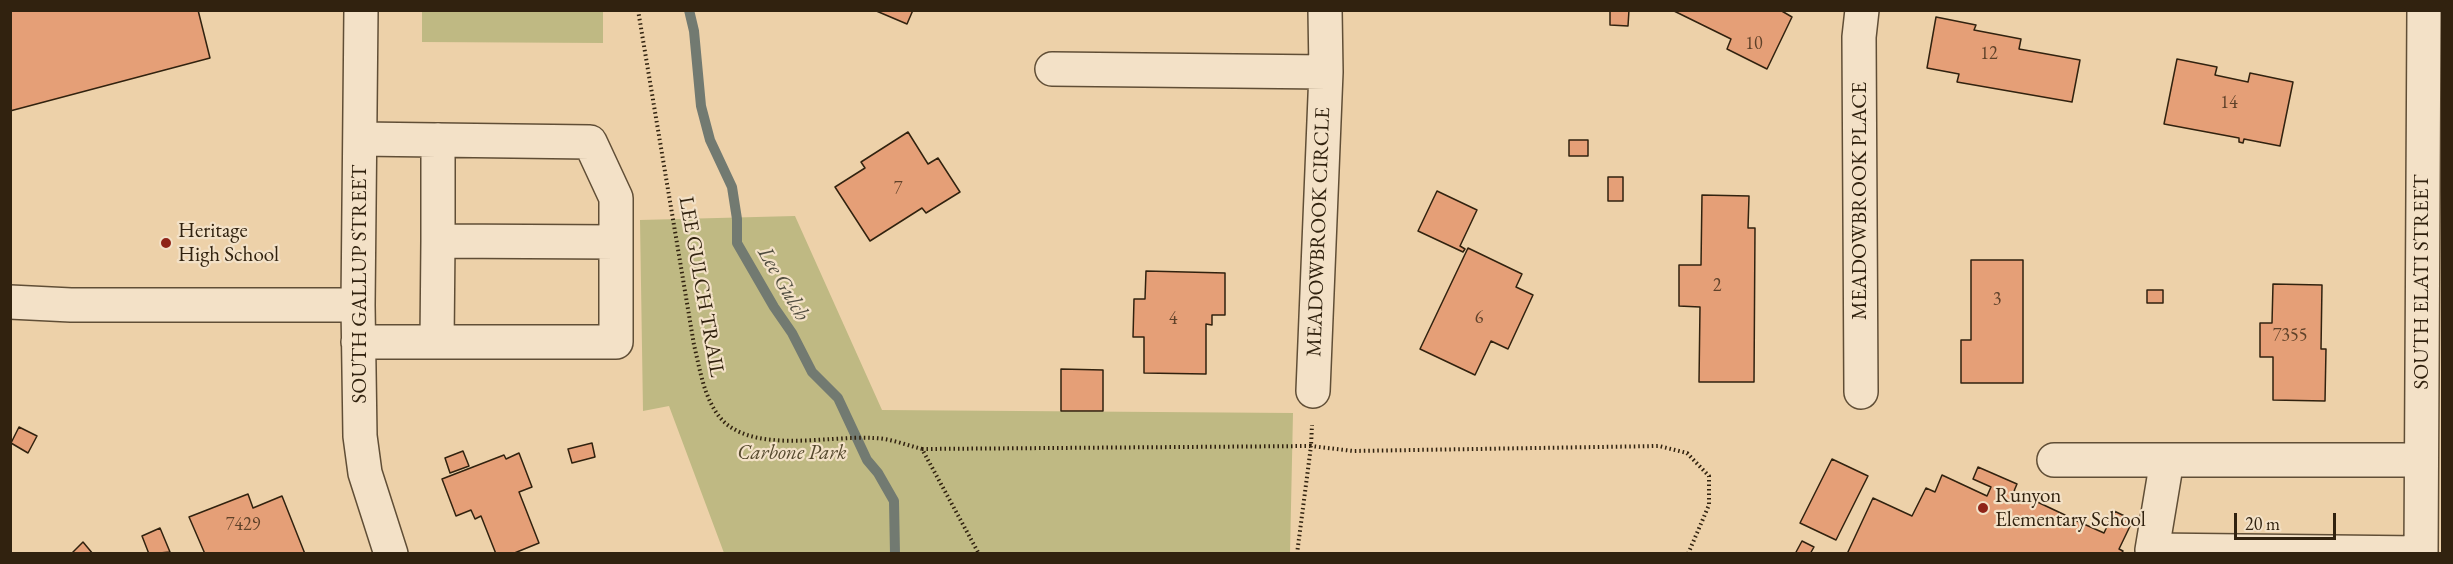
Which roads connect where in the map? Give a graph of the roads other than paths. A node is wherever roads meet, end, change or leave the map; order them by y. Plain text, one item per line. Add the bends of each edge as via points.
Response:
1 (361, 10) edge
2 (1325, 10) edge
3 (1862, 10) edge
4 (2424, 10) edge
5 (1052, 69) dead end
6 (1326, 72) junction
7 (360, 139) junction
8 (438, 140) junction
9 (438, 241) junction
10 (616, 243) junction
11 (10, 302) edge
12 (358, 305) junction
13 (358, 342) junction
14 (437, 342) junction
15 (1313, 391) road end
16 (1861, 392) dead end
17 (2432, 408) edge
18 (2054, 460) dead end
19 (2167, 460) junction
20 (2421, 460) junction
21 (2152, 552) edge
22 (2421, 553) edge
23 (391, 554) edge

1 - 7 street, SOUTH GALLUP STREET
2 - 6 street, MEADOWBROOK CIRCLE
3 - 16 street, MEADOWBROOK PLACE
4 - 17 street, SOUTH ELATI STREET
5 - 6 street
6 - 15 street, MEADOWBROOK CIRCLE
7 - 8 street
7 - 12 street, SOUTH GALLUP STREET
8 - 9 street
8 - 10 street via 590,142 616,198
9 - 10 street
9 - 14 street
10 - 14 street via 616,342
11 - 12 street
12 - 13 street, SOUTH GALLUP STREET
13 - 14 street
13 - 23 street, SOUTH GALLUP STREET via 360,436 365,473
17 - 20 street, SOUTH ELATI STREET
18 - 19 street
19 - 20 street
19 - 21 street
20 - 22 street, SOUTH ELATI STREET
21 - 22 street

